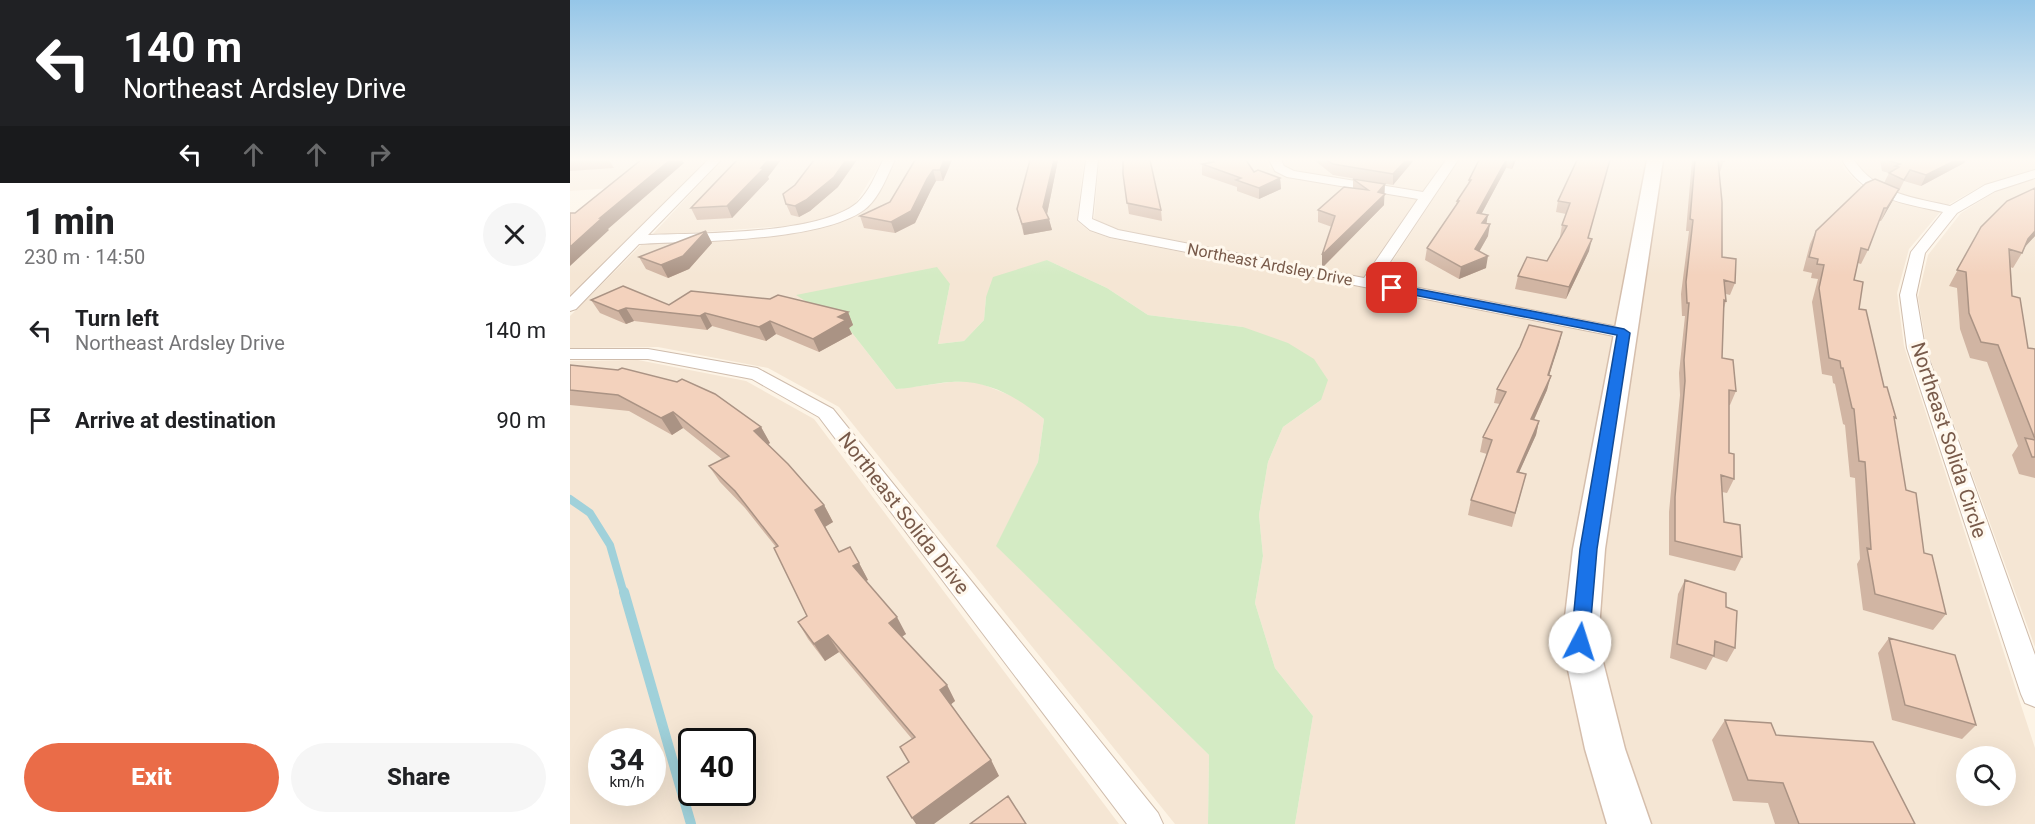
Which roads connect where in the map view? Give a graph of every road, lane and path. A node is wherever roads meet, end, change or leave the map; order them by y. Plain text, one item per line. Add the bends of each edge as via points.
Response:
1 (678, 198) edge
2 (866, 198) edge
3 (1088, 198) edge
4 (1425, 198) edge
5 (1647, 198) edge
6 (1906, 198) edge
7 (1972, 198) edge
8 (1952, 210) junction
9 (638, 240) junction
10 (1368, 283) junction
11 (570, 306) edge
12 (1624, 333) junction
13 (570, 354) edge
14 (2035, 694) edge
15 (1147, 824) edge
16 (1629, 824) edge

1 - 9 street
2 - 9 street via 862,206 836,220 795,229
3 - 10 street, Northeast Ardsley Drive via 1085,220 1114,234
4 - 10 street
5 - 12 street
6 - 8 street
7 - 8 street, Northeast Solida Circle
8 - 14 street, Northeast Solida Circle via 1918,252 1908,295 1916,348
9 - 11 street
10 - 12 street, Northeast Ardsley Drive
12 - 16 street via 1589,549 1580,642 1605,749
13 - 15 street, Northeast Solida Drive via 648,354 757,374 826,413

